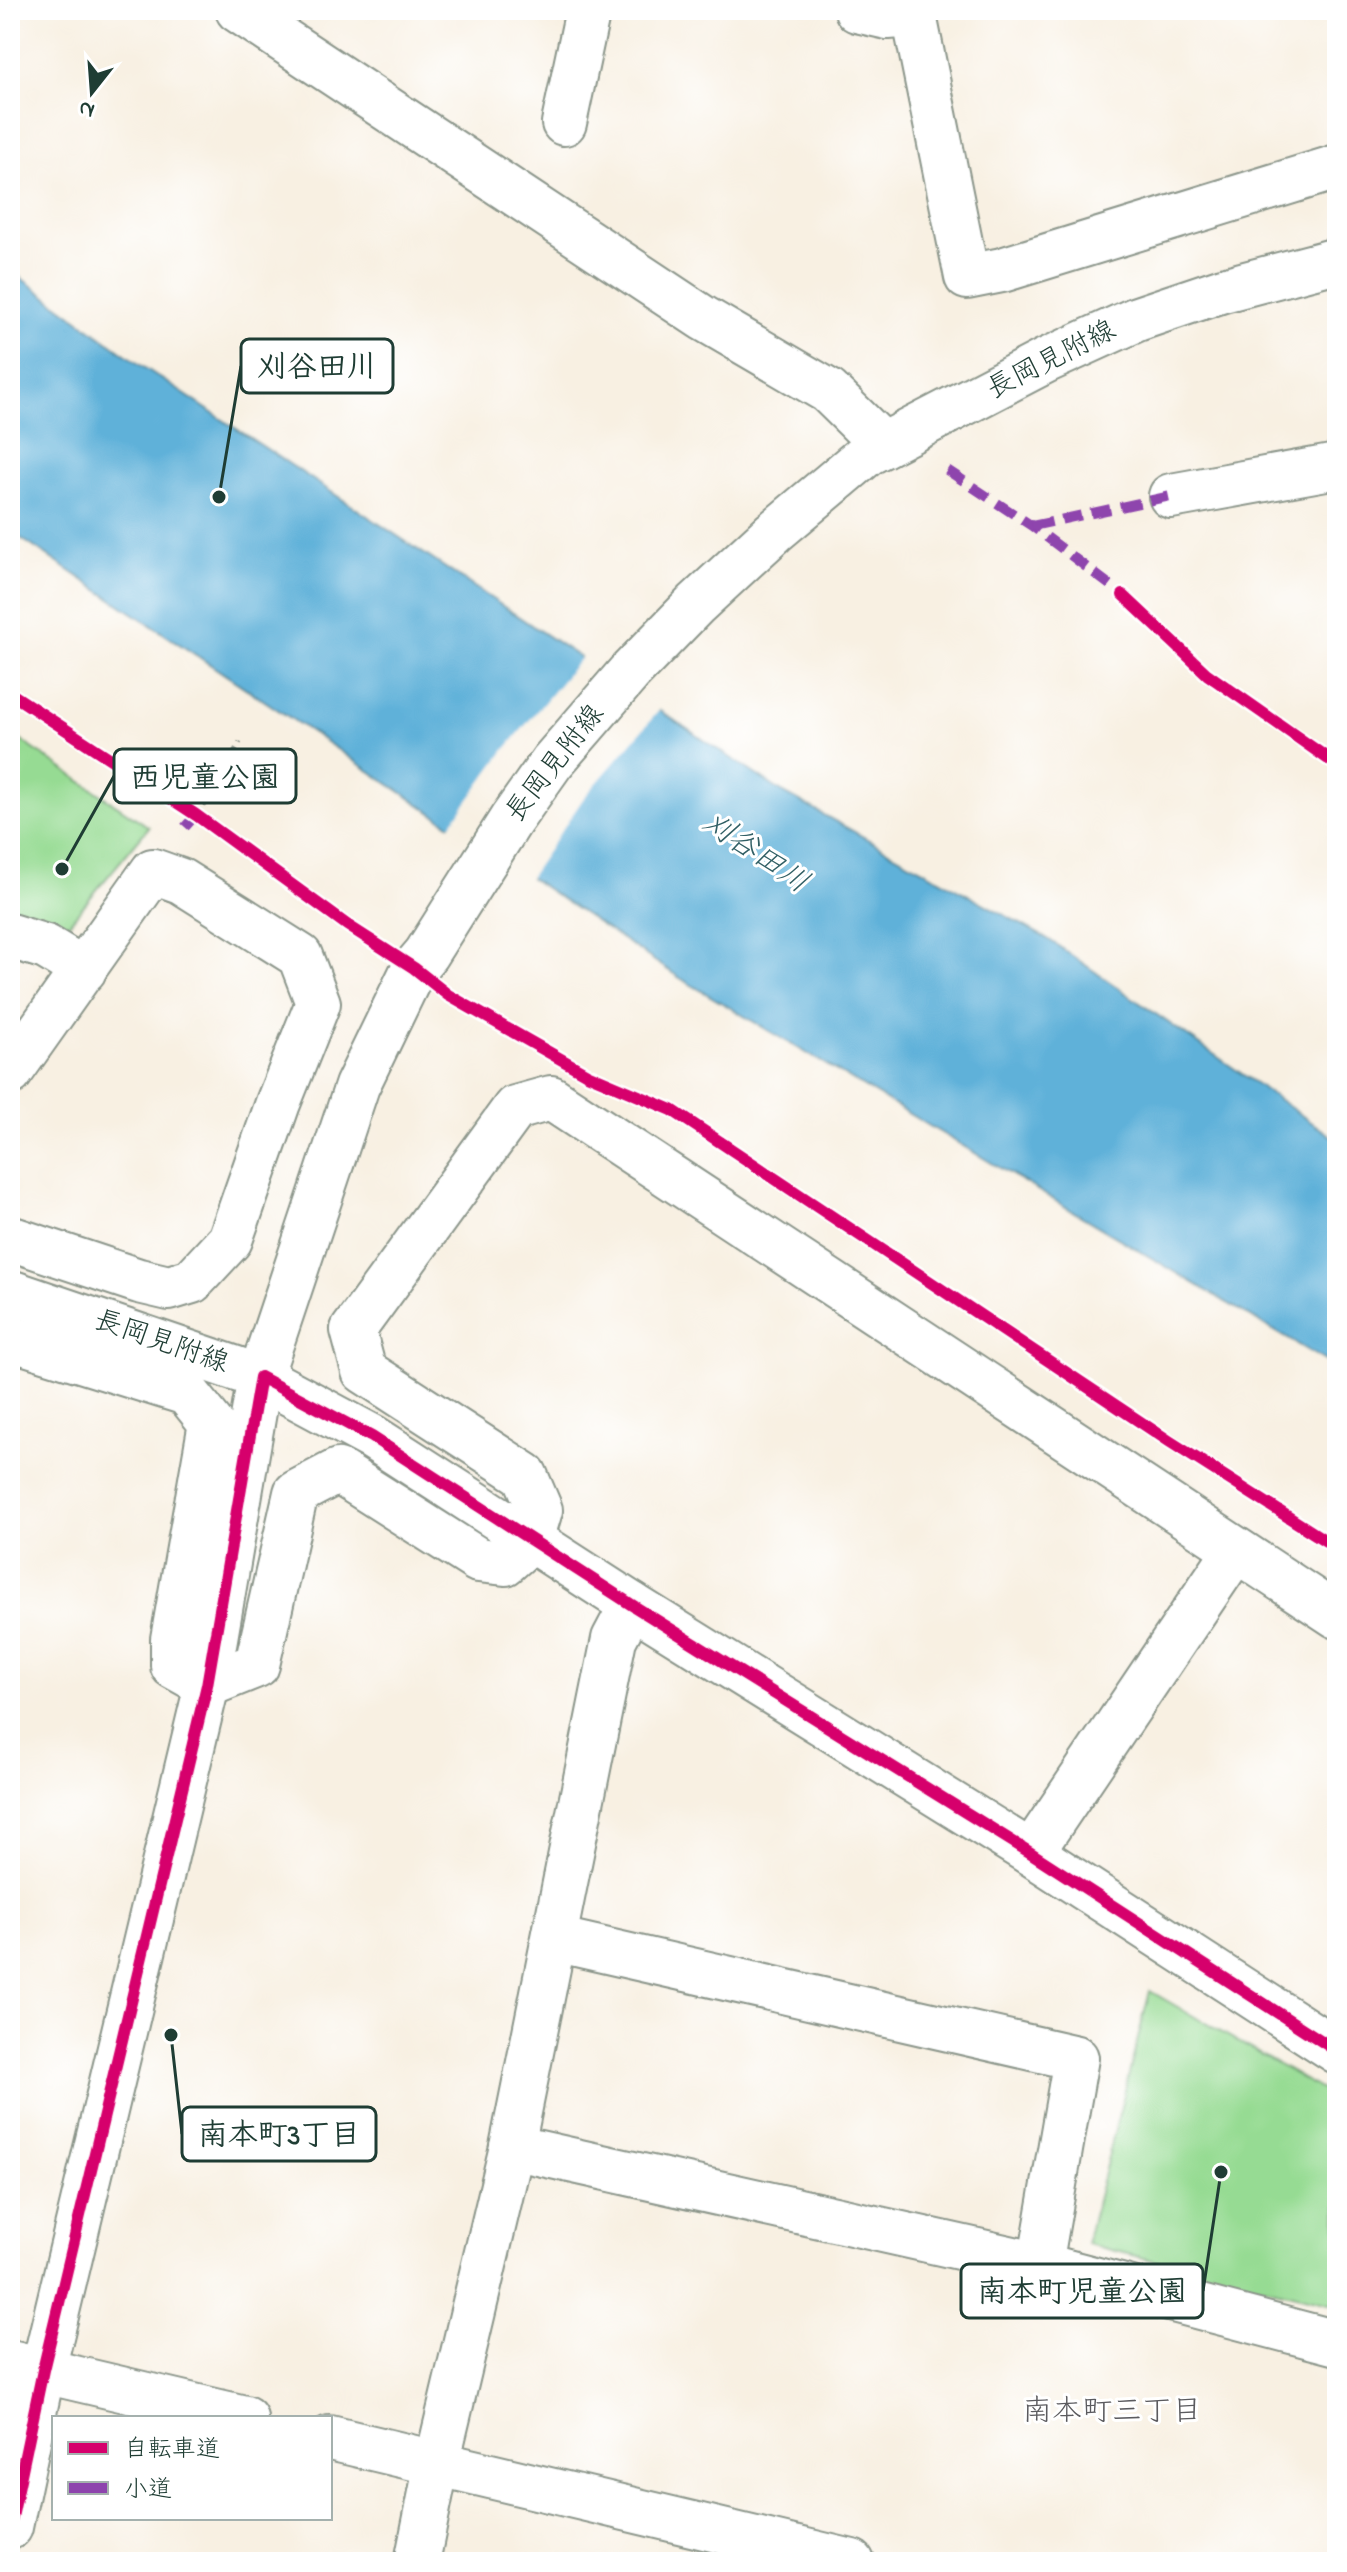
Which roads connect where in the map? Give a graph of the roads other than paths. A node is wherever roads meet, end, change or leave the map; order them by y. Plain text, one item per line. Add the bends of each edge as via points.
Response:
1 (238, 10) edge
2 (588, 10) edge
3 (857, 10) edge
4 (913, 12) edge
5 (564, 123) dead end
6 (1337, 167) edge
7 (1337, 260) edge
8 (875, 449) junction
9 (1337, 466) edge
10 (1171, 496) dead end
11 (10, 936) edge
12 (84, 970) junction
13 (10, 1073) edge
14 (10, 1238) edge
15 (10, 1292) edge
16 (10, 1338) edge
17 (260, 1377) junction
18 (531, 1540) junction
19 (1235, 1551) junction
20 (632, 1605) junction
21 (1337, 1616) edge
22 (207, 1685) junction
23 (1031, 1853) junction
24 (555, 1939) junction
25 (1337, 2051) edge
26 (512, 2147) junction
27 (1040, 2265) junction
28 (1337, 2343) edge
29 (26, 2366) edge
30 (237, 2416) edge
31 (332, 2438) edge
32 (437, 2463) junction
33 (10, 2527) edge
34 (417, 2562) edge
35 (852, 2562) edge

1 - 8 street via 703,318 828,391
2 - 5 street
3 - 4 street via 888,17
4 - 6 street via 967,277
7 - 8 street, 長岡見附線 via 1137,319
8 - 17 street, 長岡見附線 via 696,604 552,762 511,820 414,968 357,1086
9 - 10 street
11 - 12 street via 46,947
12 - 13 street
12 - 14 street via 153,871 181,881 300,956 318,1003 230,1240 192,1281 169,1288 139,1281
15 - 17 street, 長岡見附線
16 - 22 street via 187,1393 211,1423 173,1639 173,1666
17 - 18 street via 372,1437
17 - 22 street
18 - 19 street via 540,1510 525,1475 364,1371 353,1330 515,1108 551,1098
18 - 20 street
18 - 22 street via 505,1563 478,1560 338,1471 296,1493 257,1665
19 - 21 street
19 - 23 street
20 - 23 street
20 - 24 street via 614,1639
22 - 29 street
23 - 25 street
24 - 26 street
24 - 27 street via 1076,2058
26 - 27 street
26 - 32 street
27 - 28 street
29 - 30 street
29 - 33 street
31 - 32 street
32 - 34 street
32 - 35 street

